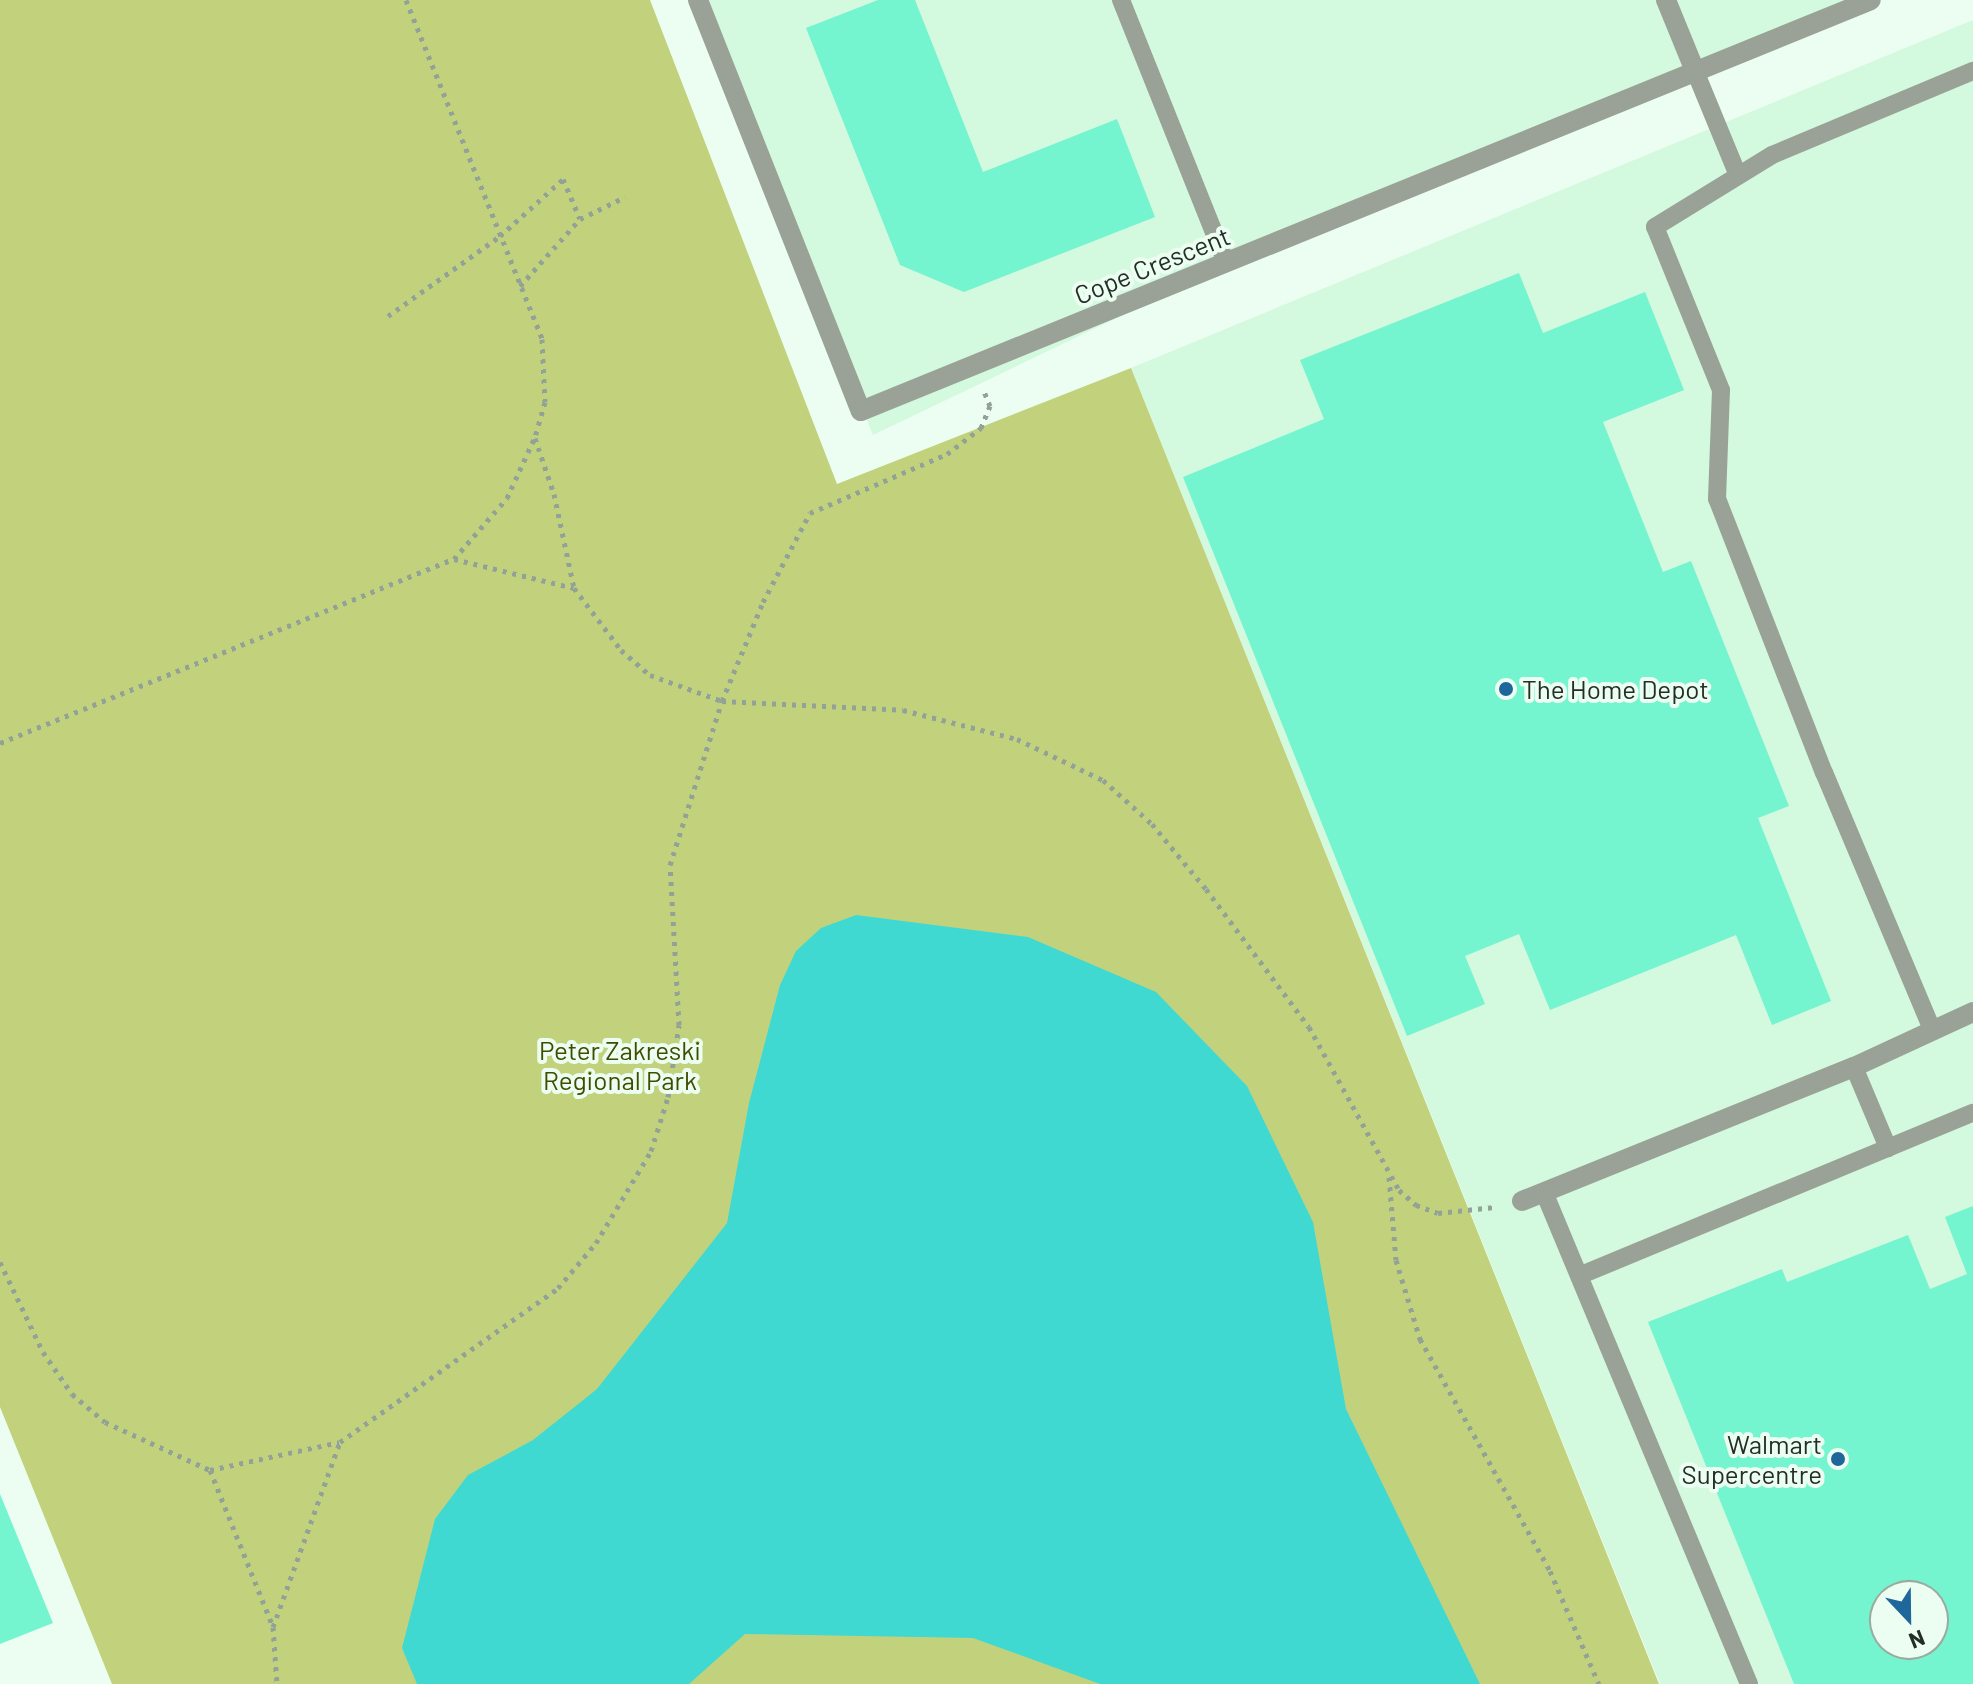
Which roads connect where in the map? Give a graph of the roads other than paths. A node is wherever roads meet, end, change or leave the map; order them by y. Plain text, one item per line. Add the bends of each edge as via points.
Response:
1 (698, 0) edge
2 (1121, 0) edge
3 (1666, 0) edge
4 (1871, 0) edge
5 (1695, 71) junction
6 (1973, 71) edge
7 (1737, 173) junction
8 (1226, 263) junction
9 (1973, 1012) edge
10 (1931, 1027) junction
11 (1854, 1067) junction
12 (1973, 1113) edge
13 (1888, 1148) junction
14 (1544, 1192) junction
15 (1522, 1201) road end
16 (1581, 1275) junction
17 (1749, 1684) edge

1 - 8 street, Cope Crescent via 861,411
2 - 8 lane
3 - 5 street
4 - 5 street, Cope Crescent
5 - 7 lane
5 - 8 street, Cope Crescent via 1325,218
6 - 7 lane
7 - 10 lane via 1655,227 1721,390 1717,499
9 - 10 street
10 - 11 street
11 - 13 lane
11 - 14 street
12 - 13 lane
13 - 16 lane
14 - 15 street
14 - 16 lane
16 - 17 lane

